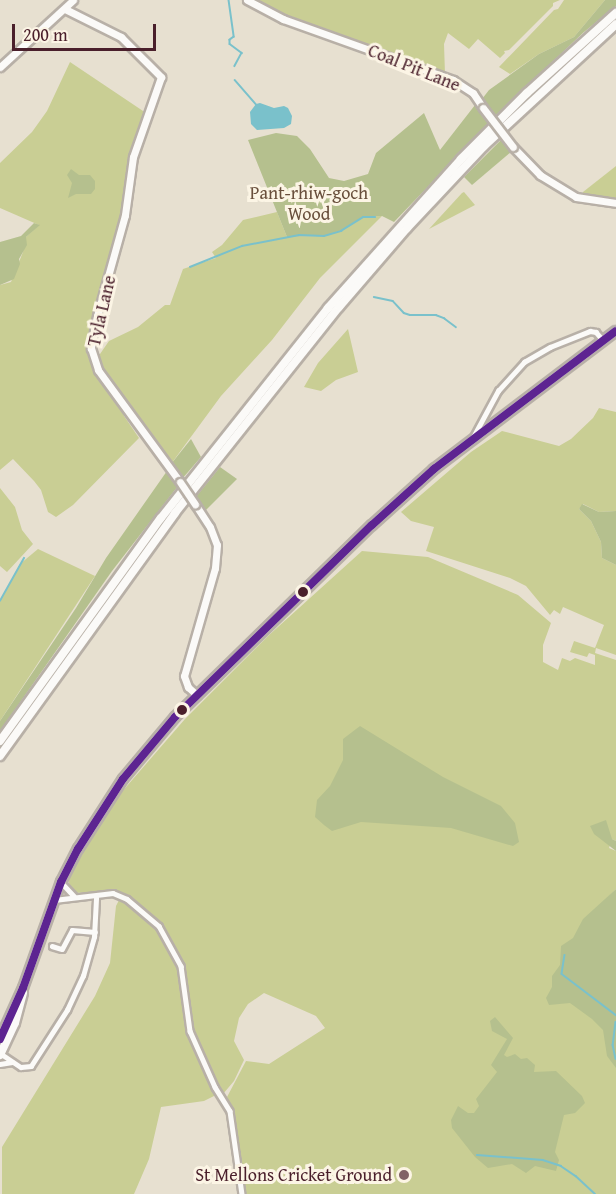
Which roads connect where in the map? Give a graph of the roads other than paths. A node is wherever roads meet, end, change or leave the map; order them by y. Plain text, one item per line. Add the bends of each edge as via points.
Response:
1 (73, 0) edge
2 (247, 0) edge
3 (65, 9) junction
4 (616, 13) edge
5 (616, 24) edge
6 (0, 67) edge
7 (616, 203) edge
8 (616, 331) edge
9 (604, 342) junction
10 (471, 441) junction
11 (197, 695) junction
12 (0, 741) edge
13 (0, 756) edge
14 (61, 882) junction
15 (74, 896) junction
16 (96, 898) dead end
17 (54, 900) junction
18 (96, 929) junction
19 (52, 946) dead end
20 (23, 988) junction
21 (0, 1039) edge
22 (0, 1054) edge
23 (12, 1062) junction
24 (0, 1064) edge
25 (242, 1194) edge

1 - 3 street
2 - 7 street, Coal Pit Lane, bridge via 284,19 453,80 473,93 513,147 540,175 581,200
3 - 6 street
3 - 11 street, Tyla Lane, bridge via 121,38 161,77 133,157 125,215 91,348 98,370 195,504 217,545 215,568 184,676
4 - 12 highway via 461,159 328,308 150,532
5 - 13 highway via 470,161 339,307 171,518
8 - 9 main road
9 - 10 main road
9 - 10 street via 590,331 524,362 498,391
10 - 11 main road via 372,525
11 - 14 main road via 123,779 91,826
14 - 15 street
14 - 17 main road
15 - 17 street
15 - 25 street via 108,892 127,899 156,922 171,946 185,981 190,1031 230,1112
16 - 18 street
17 - 20 main road
18 - 19 street via 72,930 62,949
18 - 23 street via 83,976 63,1017 31,1066
20 - 21 main road
20 - 22 main road via 15,1023
22 - 23 street
23 - 24 street

